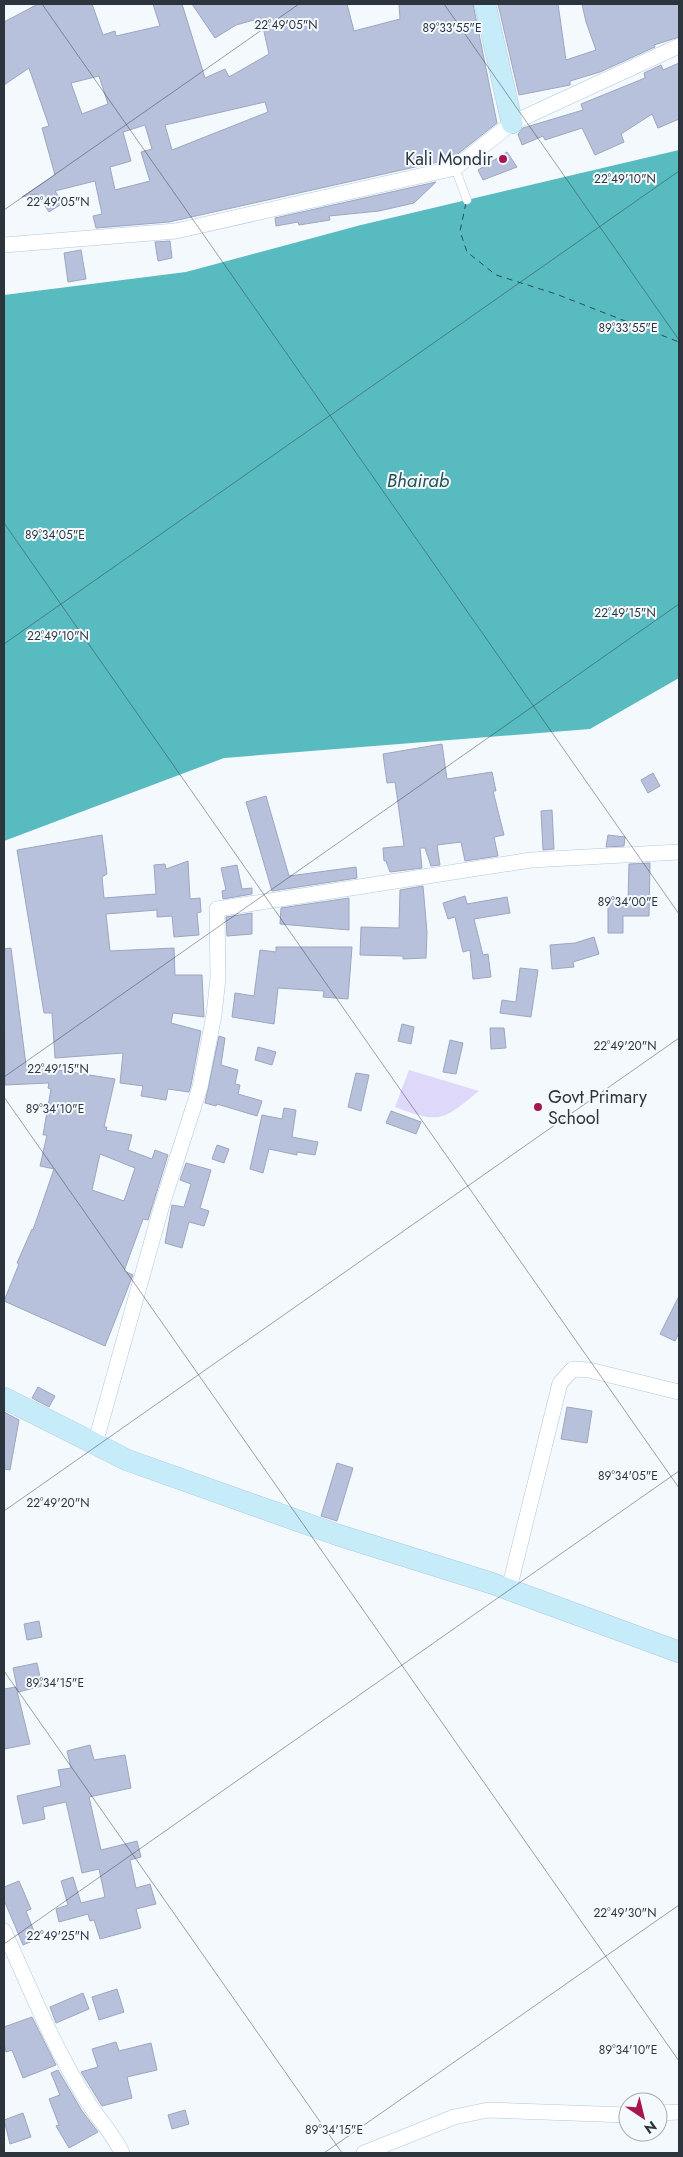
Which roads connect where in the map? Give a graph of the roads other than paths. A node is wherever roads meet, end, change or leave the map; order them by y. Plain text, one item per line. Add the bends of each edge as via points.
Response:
1 (485, 4) edge
2 (679, 46) edge
3 (512, 123) junction
4 (455, 168) junction
5 (467, 200) dead end
6 (4, 245) edge
7 (679, 852) edge
8 (679, 1392) edge
9 (4, 1398) edge
10 (95, 1444) junction
11 (509, 1589) junction
12 (679, 1652) edge
13 (4, 1931) edge
14 (618, 2115) edge
15 (122, 2153) edge
16 (364, 2153) edge

1 - 3 main road
2 - 3 street
3 - 4 street
4 - 5 lane
4 - 6 street via 176,231
7 - 10 street via 531,860 217,909 218,978 200,1087 162,1205
8 - 11 street via 589,1370 573,1370 560,1383
9 - 10 main road
10 - 11 main road via 127,1460 338,1535
11 - 12 main road
13 - 15 street via 56,2045 86,2100
14 - 16 street via 488,2110 454,2117

